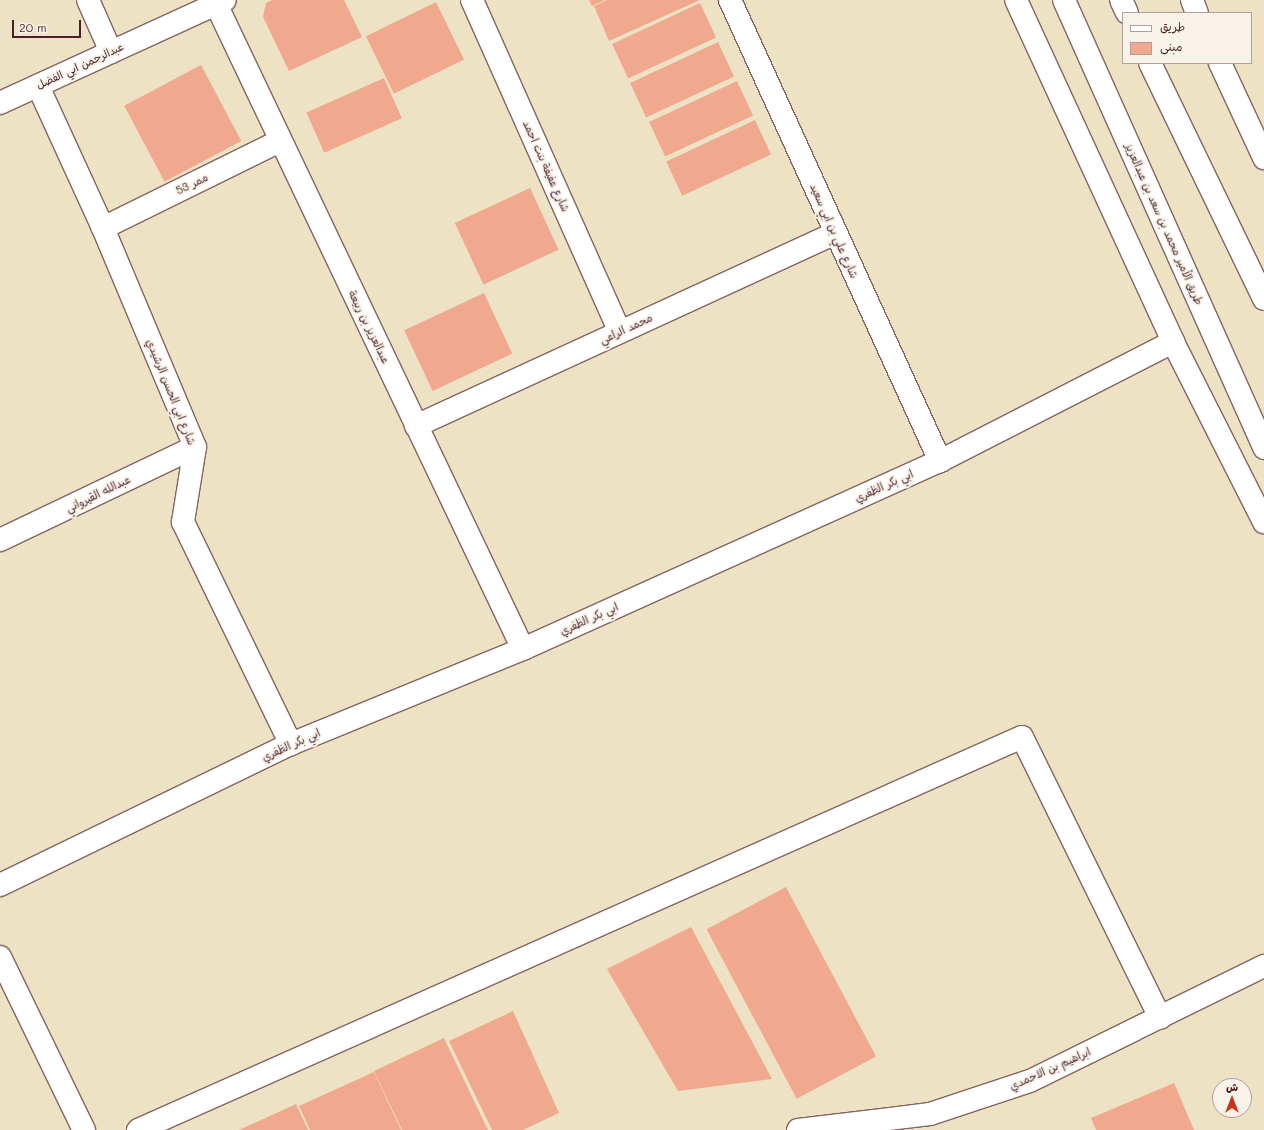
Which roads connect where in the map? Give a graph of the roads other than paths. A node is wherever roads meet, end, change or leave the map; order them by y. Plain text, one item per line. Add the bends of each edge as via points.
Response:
1 (88, 0) edge
2 (472, 0) edge
3 (730, 0) edge
4 (1016, 0) edge
5 (1064, 0) edge
6 (1121, 0) edge
7 (1192, 0) edge
8 (220, 2) edge
9 (1127, 12) edge
10 (1198, 12) edge
11 (111, 52) junction
12 (1150, 64) edge
13 (1220, 64) edge
14 (38, 86) junction
15 (0, 103) edge
16 (280, 141) junction
17 (1264, 158) edge
18 (103, 228) junction
19 (835, 233) junction
20 (1264, 299) edge
21 (620, 332) junction
22 (1173, 342) junction
23 (416, 426) junction
24 (195, 447) junction
25 (1264, 448) edge
26 (940, 461) junction
27 (1264, 522) edge
28 (0, 540) edge
29 (523, 649) junction
30 (291, 744) junction
31 (0, 885) edge
32 (0, 957) edge
33 (1264, 966) edge
34 (1160, 1018) junction
35 (930, 1114) junction
36 (84, 1130) edge
37 (138, 1130) edge
38 (798, 1130) edge
39 (899, 1130) edge

1 - 11 street
2 - 21 street, شارع عفيفة بنت احمد
3 - 19 street, شارع علي بن ابي سعيد
4 - 22 street
5 - 25 street, طريق الأمير محمد بن سعد بن عبدالعزيز
6 - 9 street
7 - 10 street
8 - 11 street, عبدالرحمن ابي الفضل
8 - 16 street, عبدالعزيز بن ربيعة
11 - 14 street, عبدالرحمن ابي الفضل
12 - 20 street
13 - 17 street
14 - 15 street, عبدالرحمن ابي الفضل
14 - 18 street, شارع ابي الحسن الرشيدي
16 - 18 street, ممر 53
16 - 23 street, عبدالعزيز بن ربيعة
18 - 24 street, شارع ابي الحسن الرشيدي
19 - 21 street, محمد الراعي
19 - 26 street, شارع علي بن ابي سعيد
21 - 23 street, محمد الراعي
22 - 26 street, ابي بكر الظفري
22 - 27 street
23 - 29 street, عبدالعزيز بن ربيعة
24 - 28 street, عبدالله القيرواني
24 - 30 street, شارع ابي الحسن الرشيدي via 183,522
26 - 29 street, ابي بكر الظفري
29 - 30 street, ابي بكر الظفري
30 - 31 street, ابي بكر الظفري
32 - 36 street
33 - 34 street, ابراهيم بن الاحمدي
34 - 35 street, ابراهيم بن الاحمدي via 1030,1081
34 - 37 street via 1022,737
35 - 38 street, ابراهيم بن الاحمدي
35 - 39 street

